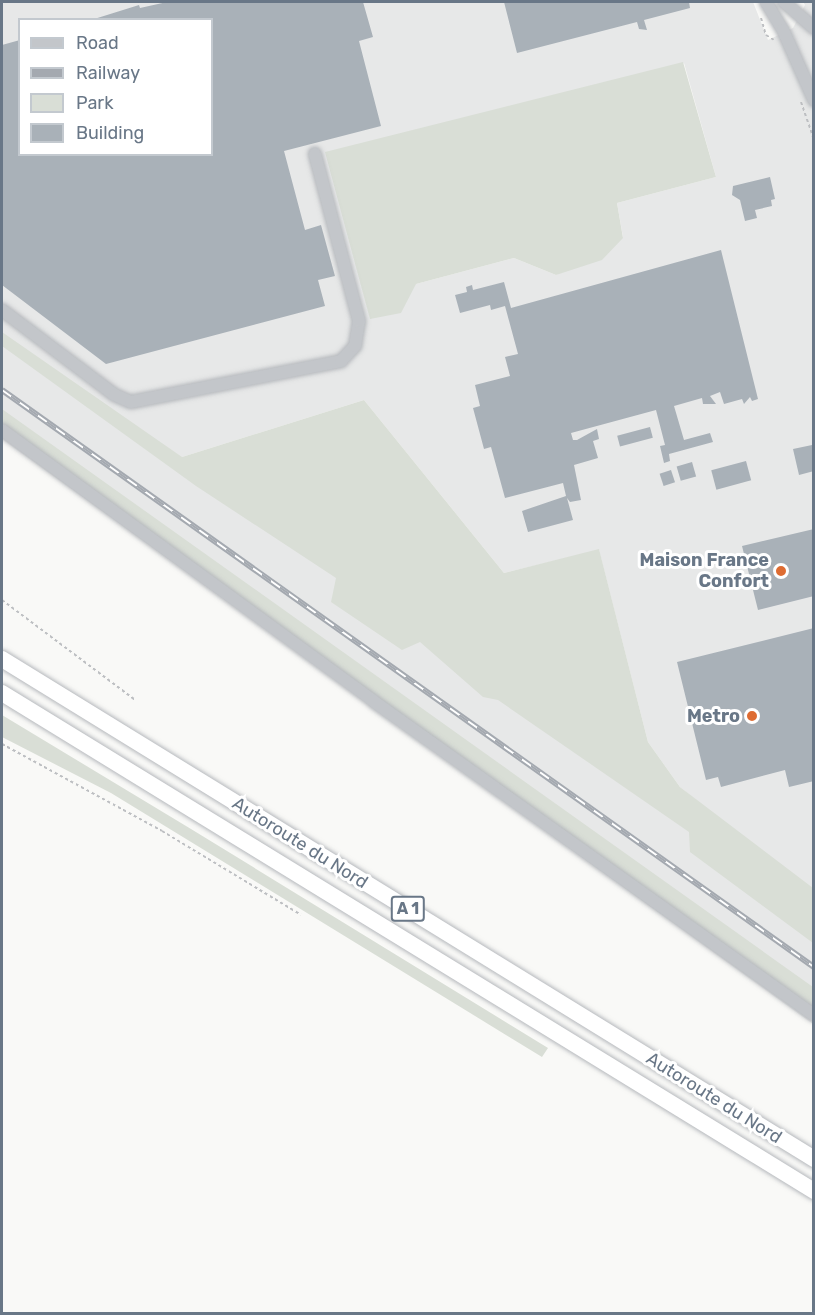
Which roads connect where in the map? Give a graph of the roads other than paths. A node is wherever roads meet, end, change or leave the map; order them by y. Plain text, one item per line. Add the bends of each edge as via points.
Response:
1 (766, 2) edge
2 (784, 2) edge
3 (813, 28) edge
4 (809, 76) edge
5 (813, 100) edge
6 (315, 154) dead end
7 (2, 310) edge
8 (2, 430) edge
9 (2, 659) edge
10 (2, 693) edge
11 (813, 1015) edge
12 (813, 1159) edge
13 (813, 1191) edge

1 - 4 street
2 - 3 street
4 - 5 street
6 - 7 street via 359,321 355,346 341,361 131,402 115,395
8 - 11 street
9 - 12 highway, Autoroute du Nord / A 1
10 - 13 highway, Autoroute du Nord / A 1

